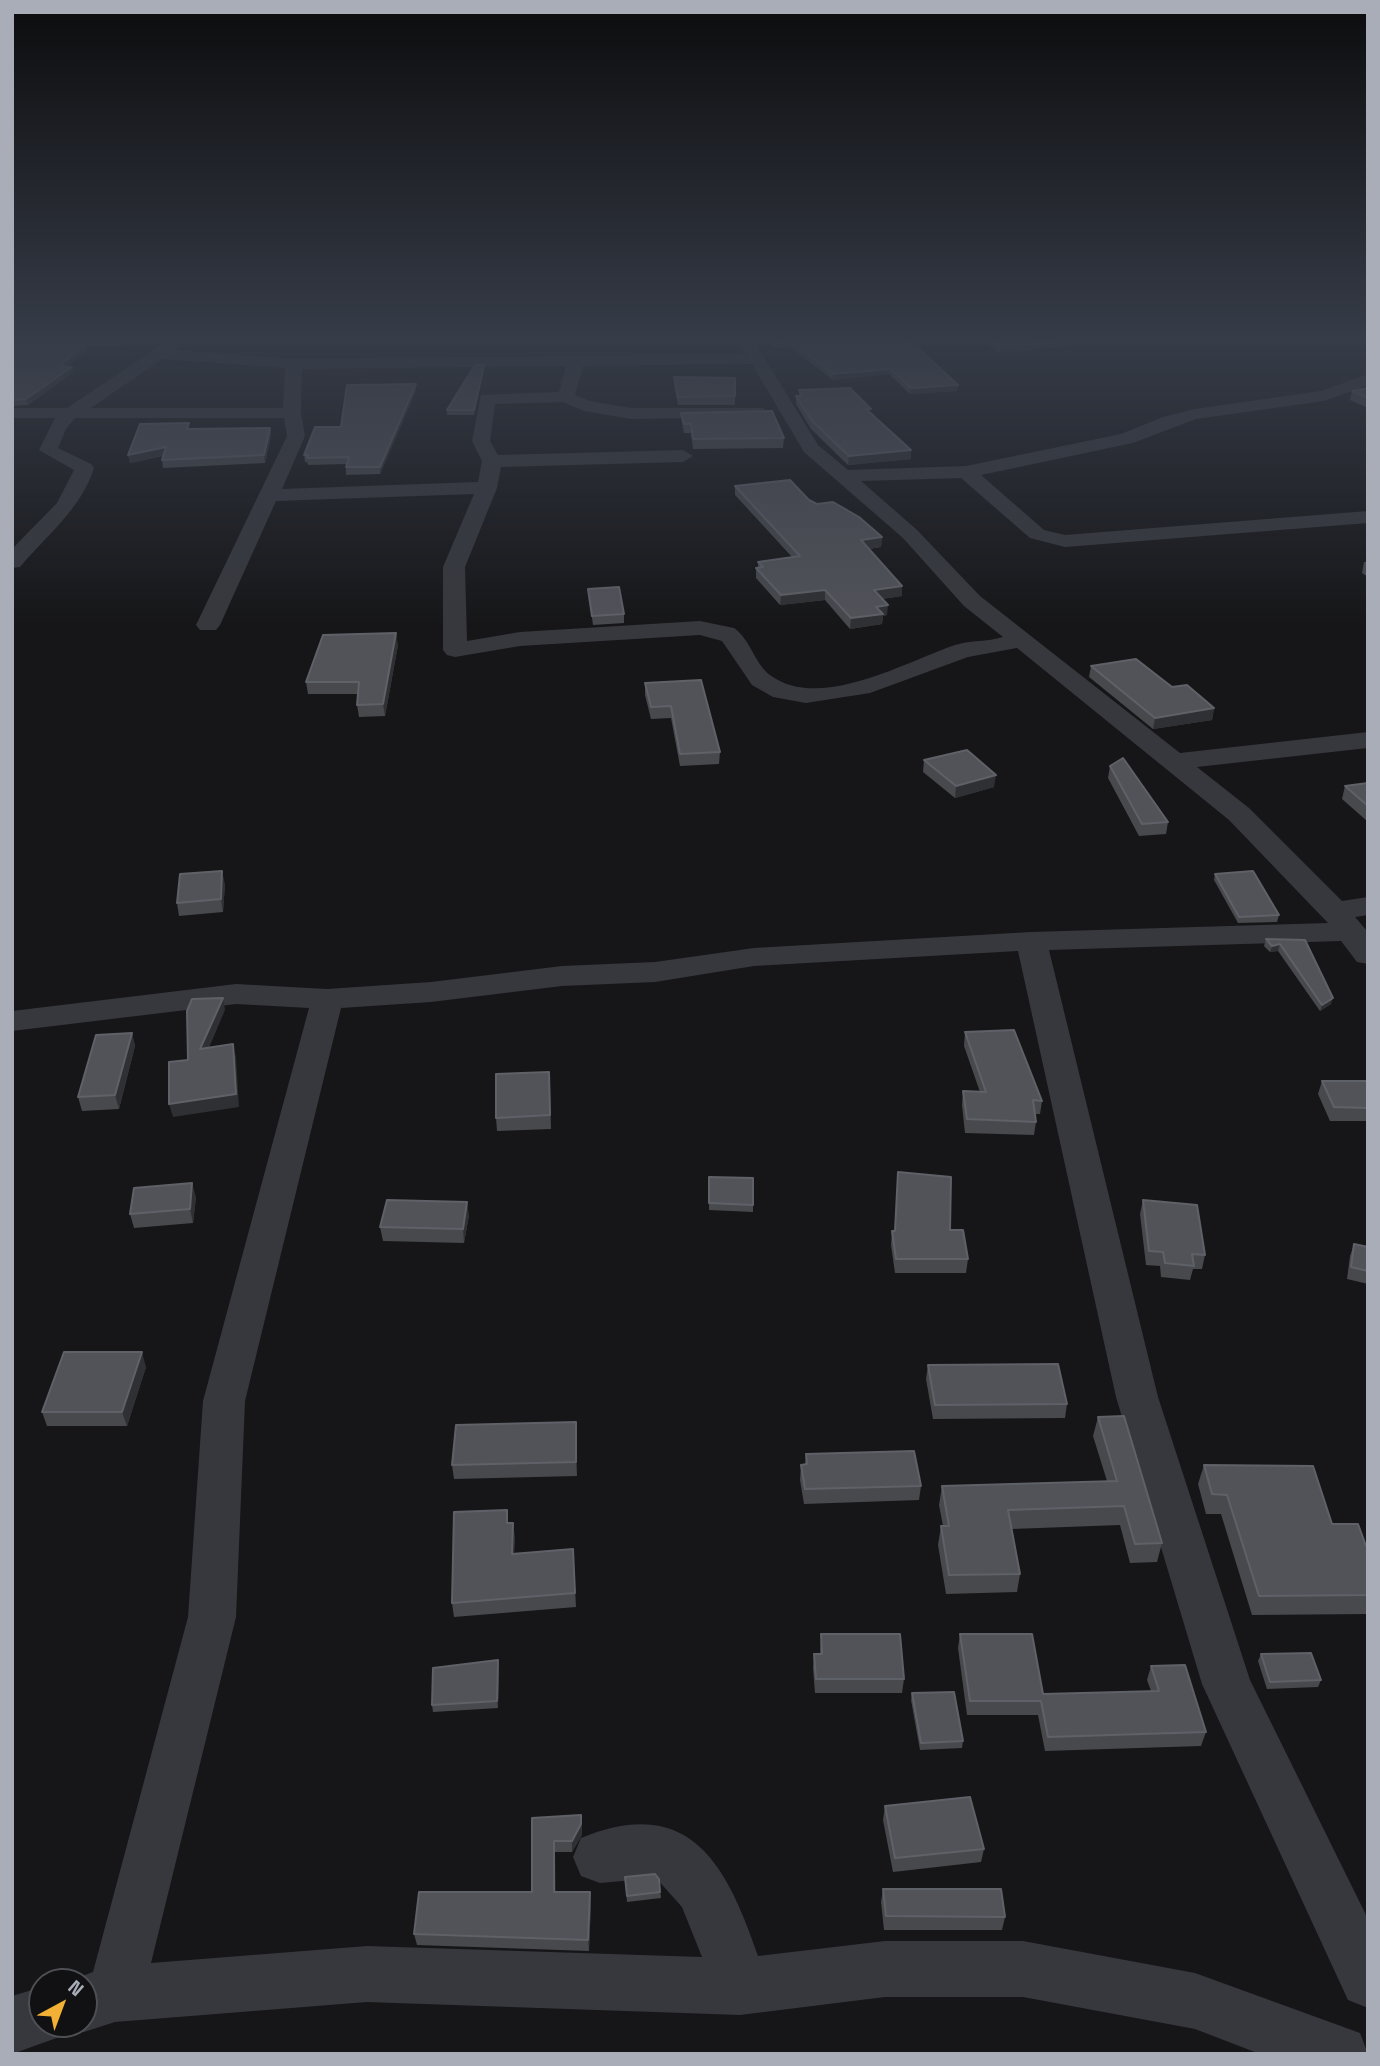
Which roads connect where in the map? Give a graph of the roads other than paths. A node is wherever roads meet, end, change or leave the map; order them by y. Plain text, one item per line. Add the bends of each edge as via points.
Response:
1 (53, 437) edge
2 (295, 437) edge
3 (481, 437) edge
4 (804, 437) edge
5 (1130, 437) edge
6 (683, 456) dead end
7 (492, 461) junction
8 (966, 472) junction
9 (842, 476) junction
10 (487, 488) junction
11 (267, 495) junction
12 (1368, 517) edge
13 (12, 562) edge
14 (208, 625) dead end
15 (1021, 640) junction
16 (1368, 740) edge
17 (1175, 762) junction
18 (1356, 926) edge
19 (1031, 941) junction
20 (327, 999) junction
21 (12, 1021) edge
22 (600, 1857) dead end
23 (1368, 1980) edge
24 (740, 1987) junction
25 (99, 1998) edge
26 (1339, 2054) edge

1 - 13 street via 48,450 84,468 80,484
2 - 11 street
3 - 7 street
4 - 9 street
5 - 8 street
6 - 7 street
7 - 10 street
8 - 9 street
8 - 12 street via 1037,534 1065,541
9 - 15 street via 909,534 972,601
10 - 11 street
10 - 15 street via 454,567 455,650 520,639 700,628 727,634 736,641 760,679 780,693 810,696 890,677 965,650
11 - 14 street
15 - 17 street
16 - 17 street
17 - 18 street via 1239,814
18 - 19 street
19 - 20 street via 754,957 655,972 562,976
19 - 23 street via 1137,1397 1227,1684
20 - 21 street via 236,995
20 - 25 street via 224,1401 212,1617
22 - 24 street via 656,1851 673,1856 695,1875
24 - 25 street via 368,1974
24 - 26 street via 885,1969 1023,1969 1195,2001

